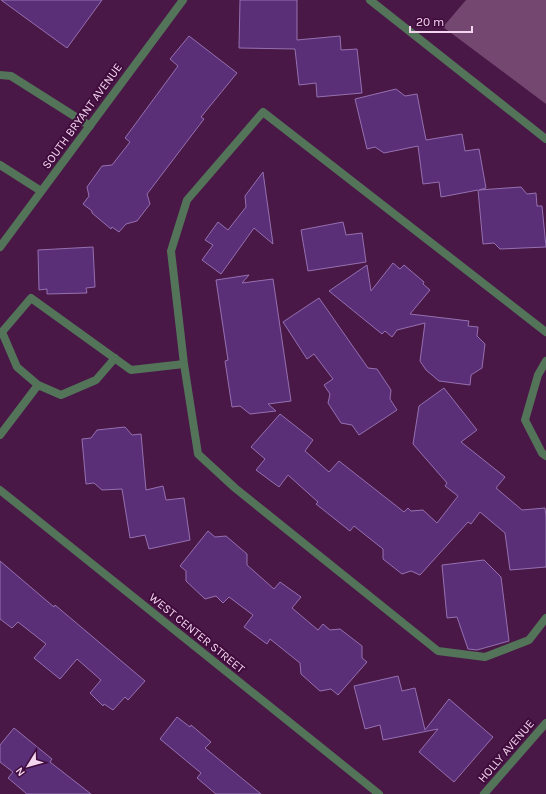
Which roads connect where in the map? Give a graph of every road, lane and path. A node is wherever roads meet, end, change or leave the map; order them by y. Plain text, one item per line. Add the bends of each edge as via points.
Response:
1 (182, 0) edge
2 (370, 0) edge
3 (0, 75) edge
4 (90, 126) junction
5 (546, 139) edge
6 (0, 165) edge
7 (41, 191) junction
8 (0, 247) edge
9 (546, 332) edge
10 (114, 358) junction
11 (546, 361) edge
12 (184, 364) junction
13 (38, 385) junction
14 (0, 435) edge
15 (546, 456) edge
16 (1, 494) edge
17 (546, 618) edge
18 (546, 723) edge
19 (379, 794) edge
20 (484, 794) edge

1 - 4 street, SOUTH BRYANT AVENUE
2 - 5 street
3 - 4 street via 11,76
4 - 7 street, SOUTH BRYANT AVENUE
6 - 7 street
7 - 8 street, SOUTH BRYANT AVENUE
9 - 12 street via 263,112 187,200 171,250
10 - 12 street via 131,370
10 - 13 street via 96,380 61,395
10 - 13 street via 31,298 2,332 17,367
11 - 15 street via 538,375 525,420
12 - 17 street via 198,454 235,488 438,651 485,657 530,640
13 - 14 street
16 - 19 street, WEST CENTER STREET
18 - 20 street, HOLLY AVENUE

